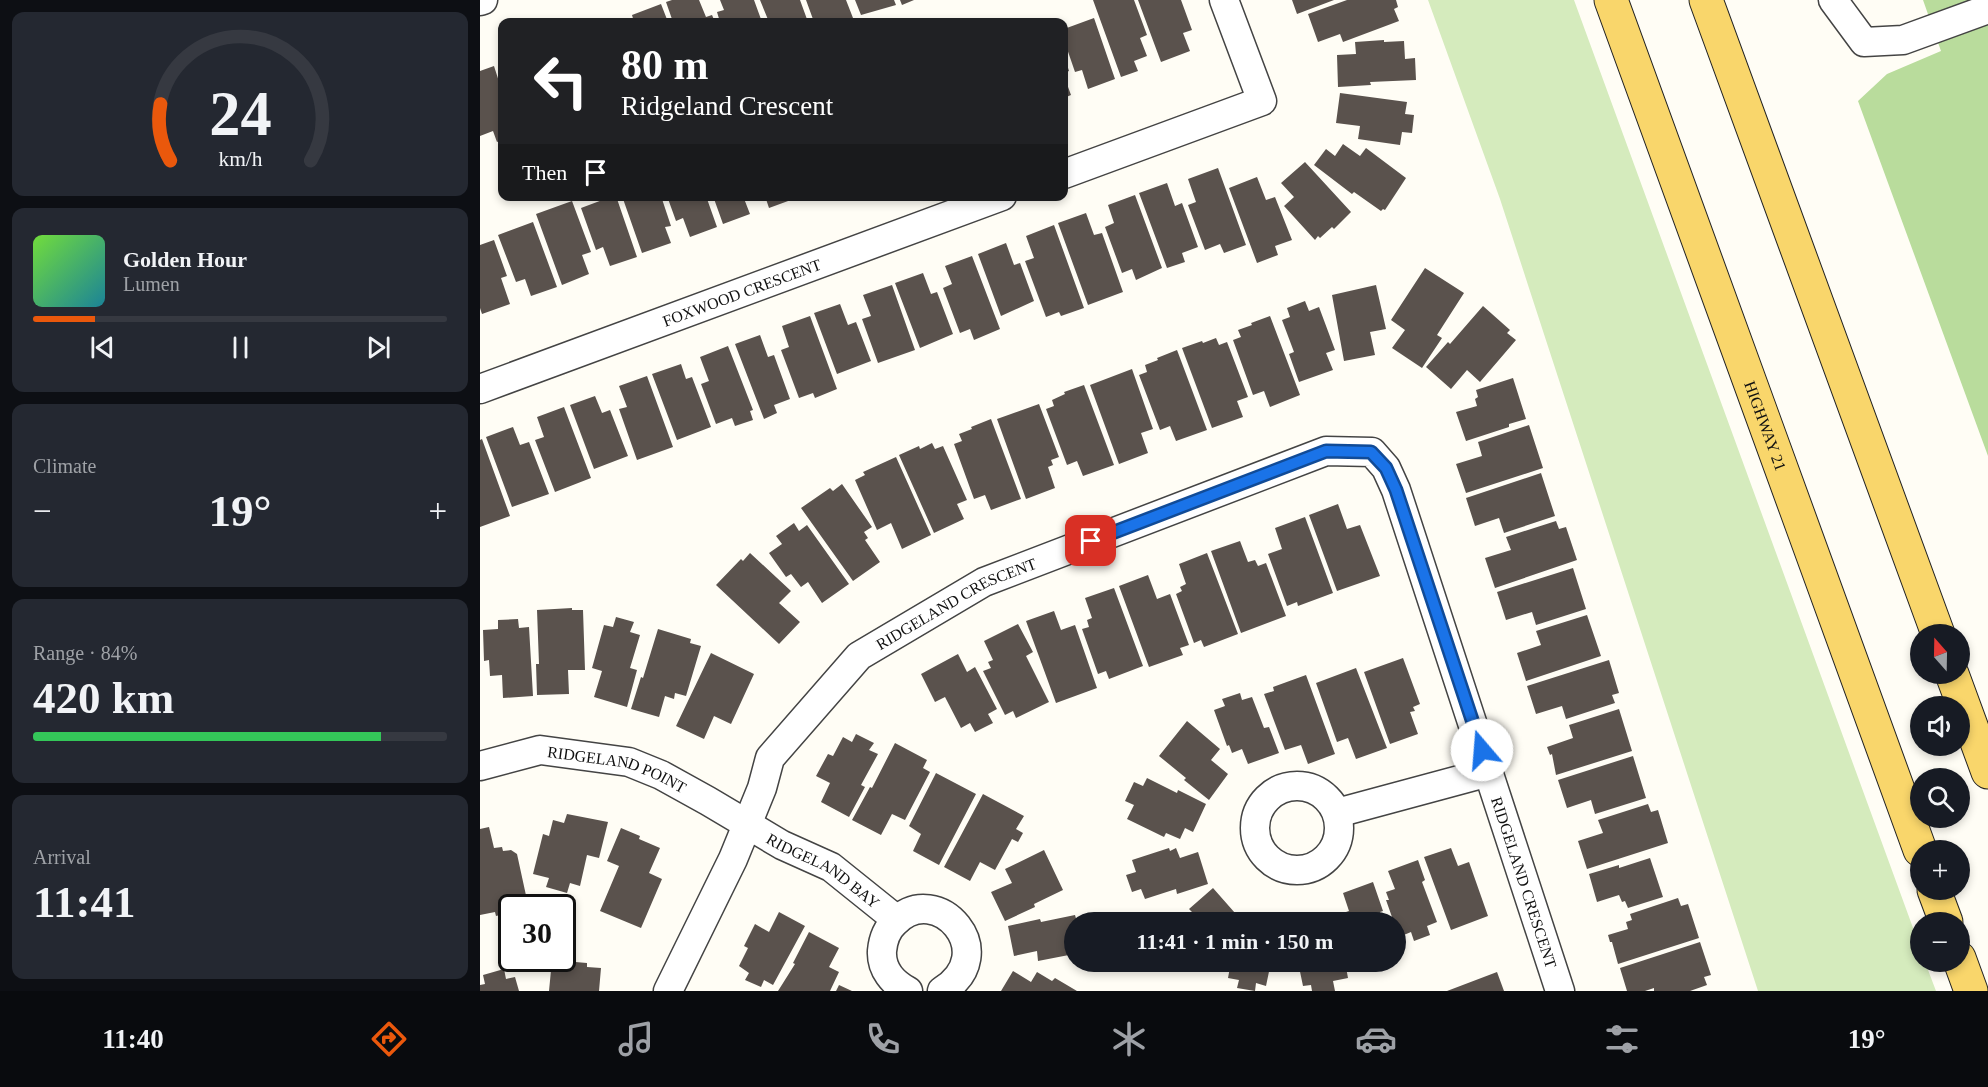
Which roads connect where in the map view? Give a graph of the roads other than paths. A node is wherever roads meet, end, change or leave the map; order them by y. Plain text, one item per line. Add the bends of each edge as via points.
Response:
1 (1224, 0) edge
2 (1611, 0) edge
3 (1706, 0) edge
4 (1833, 0) edge
5 (1988, 9) edge
6 (1068, 173) edge
7 (988, 201) edge
8 (480, 389) edge
9 (1934, 624) edge
10 (1956, 684) edge
11 (480, 766) edge
12 (1489, 772) junction
13 (1988, 772) edge
14 (1337, 813) dead end
15 (746, 825) junction
16 (1916, 840) edge
17 (897, 920) junction
18 (1964, 972) edge
19 (668, 991) edge
20 (908, 991) edge
21 (942, 991) edge
22 (1560, 991) edge
23 (1971, 991) edge

1 - 6 street via 1262,101
2 - 16 main road, HIGHWAY 21
3 - 9 main road
4 - 5 street via 1864,42 1903,40
7 - 8 street, FOXWOOD CRESCENT
10 - 13 main road
11 - 15 street, RIDGELAND POINT via 540,750 629,762 708,801
12 - 14 street
12 - 15 street, RIDGELAND CRESCENT via 1386,468 1371,452 1326,451 984,582 859,656 770,758
12 - 22 street, RIDGELAND CRESCENT
15 - 17 street, RIDGELAND BAY via 831,867
15 - 19 street, RIDGELAND CRESCENT
17 - 20 street, RIDGELAND BAY via 889,929 882,952 889,975
17 - 21 street, RIDGELAND BAY via 907,913 931,910 943,913 961,929 967,946 966,964
18 - 23 main road

